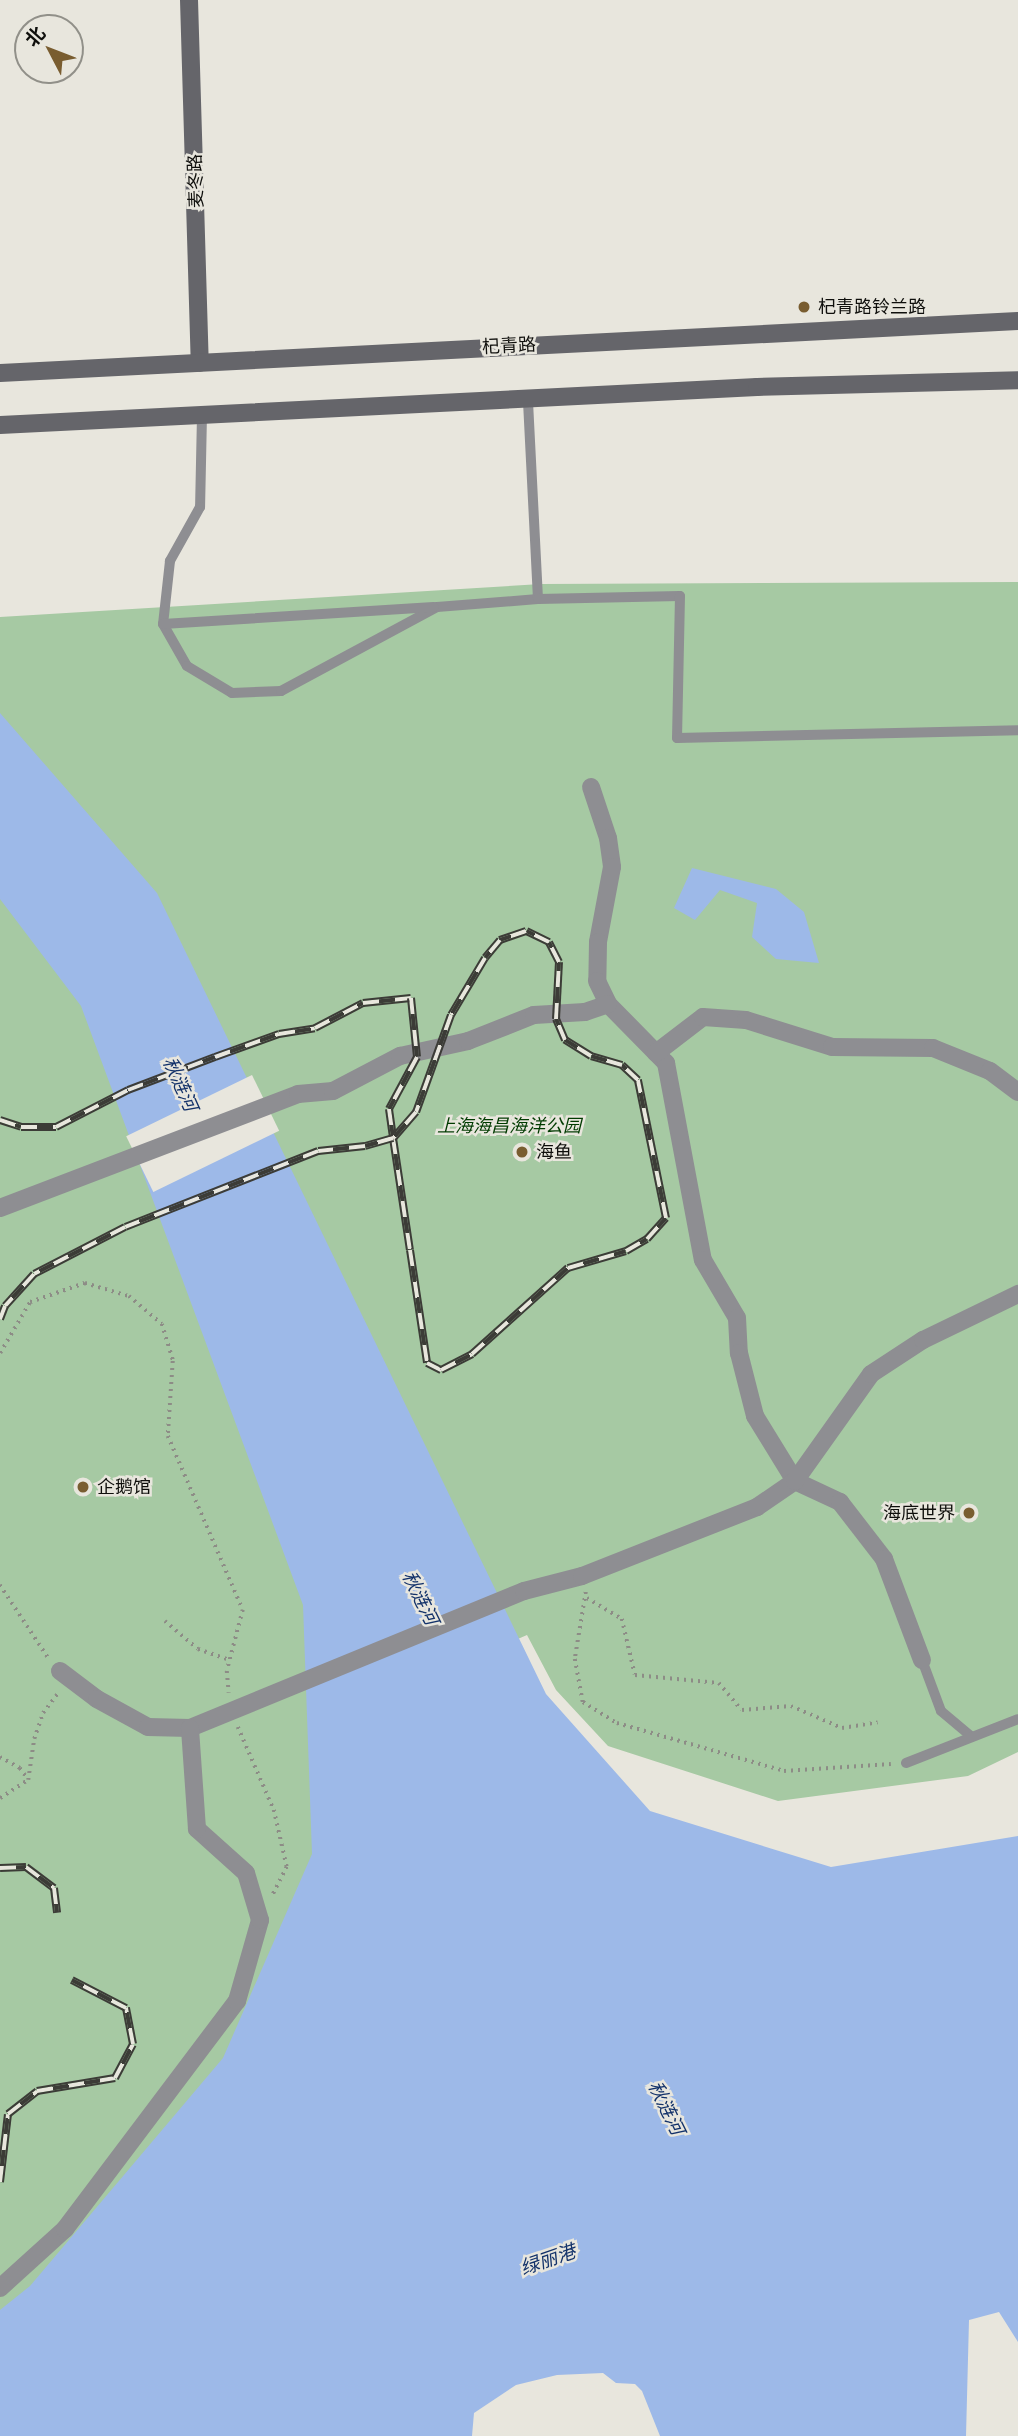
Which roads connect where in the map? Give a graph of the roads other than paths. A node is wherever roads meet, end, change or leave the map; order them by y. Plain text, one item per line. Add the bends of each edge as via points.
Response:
1 (189, 0) edge
2 (1018, 321) edge
3 (200, 363) junction
4 (0, 373) edge
5 (1018, 380) edge
6 (528, 399) junction
7 (202, 415) junction
8 (0, 425) edge
9 (538, 599) junction
10 (437, 607) junction
11 (163, 624) junction
12 (1018, 730) edge
13 (591, 788) dead end
14 (608, 1004) junction
15 (656, 1053) junction
16 (1018, 1092) edge
17 (0, 1208) edge
18 (1018, 1294) edge
19 (794, 1481) junction
20 (922, 1660) joint
21 (65, 1675) road end
22 (1018, 1718) edge
23 (190, 1728) junction
24 (972, 1737) junction
25 (906, 1763) road end
26 (0, 2288) edge

1 - 3 main road, 麦冬路
2 - 3 main road, 杞青路
3 - 4 main road, 杞青路
5 - 6 main road
6 - 7 main road
6 - 9 lane
7 - 8 main road
7 - 11 lane via 200,508 170,561
9 - 10 lane
9 - 12 lane via 680,596 677,738
10 - 11 lane
10 - 11 lane via 281,691 232,693 187,666
13 - 14 street via 608,838 612,867 598,942 597,981
14 - 15 street
14 - 17 street via 585,1012 534,1015 468,1041 400,1056 334,1091 298,1094
15 - 16 street via 704,1017 746,1020 832,1047 933,1048 990,1070
15 - 19 street via 666,1063 677,1111 703,1261 737,1318 739,1353 755,1416
18 - 19 street via 923,1340 871,1374
19 - 20 street via 840,1502 884,1559
19 - 23 street via 757,1507 582,1576 524,1591
20 - 24 lane via 941,1711
21 - 23 street via 148,1727
22 - 24 lane
23 - 26 street via 197,1829 246,1873 260,1920 237,2001 65,2229
24 - 25 lane

